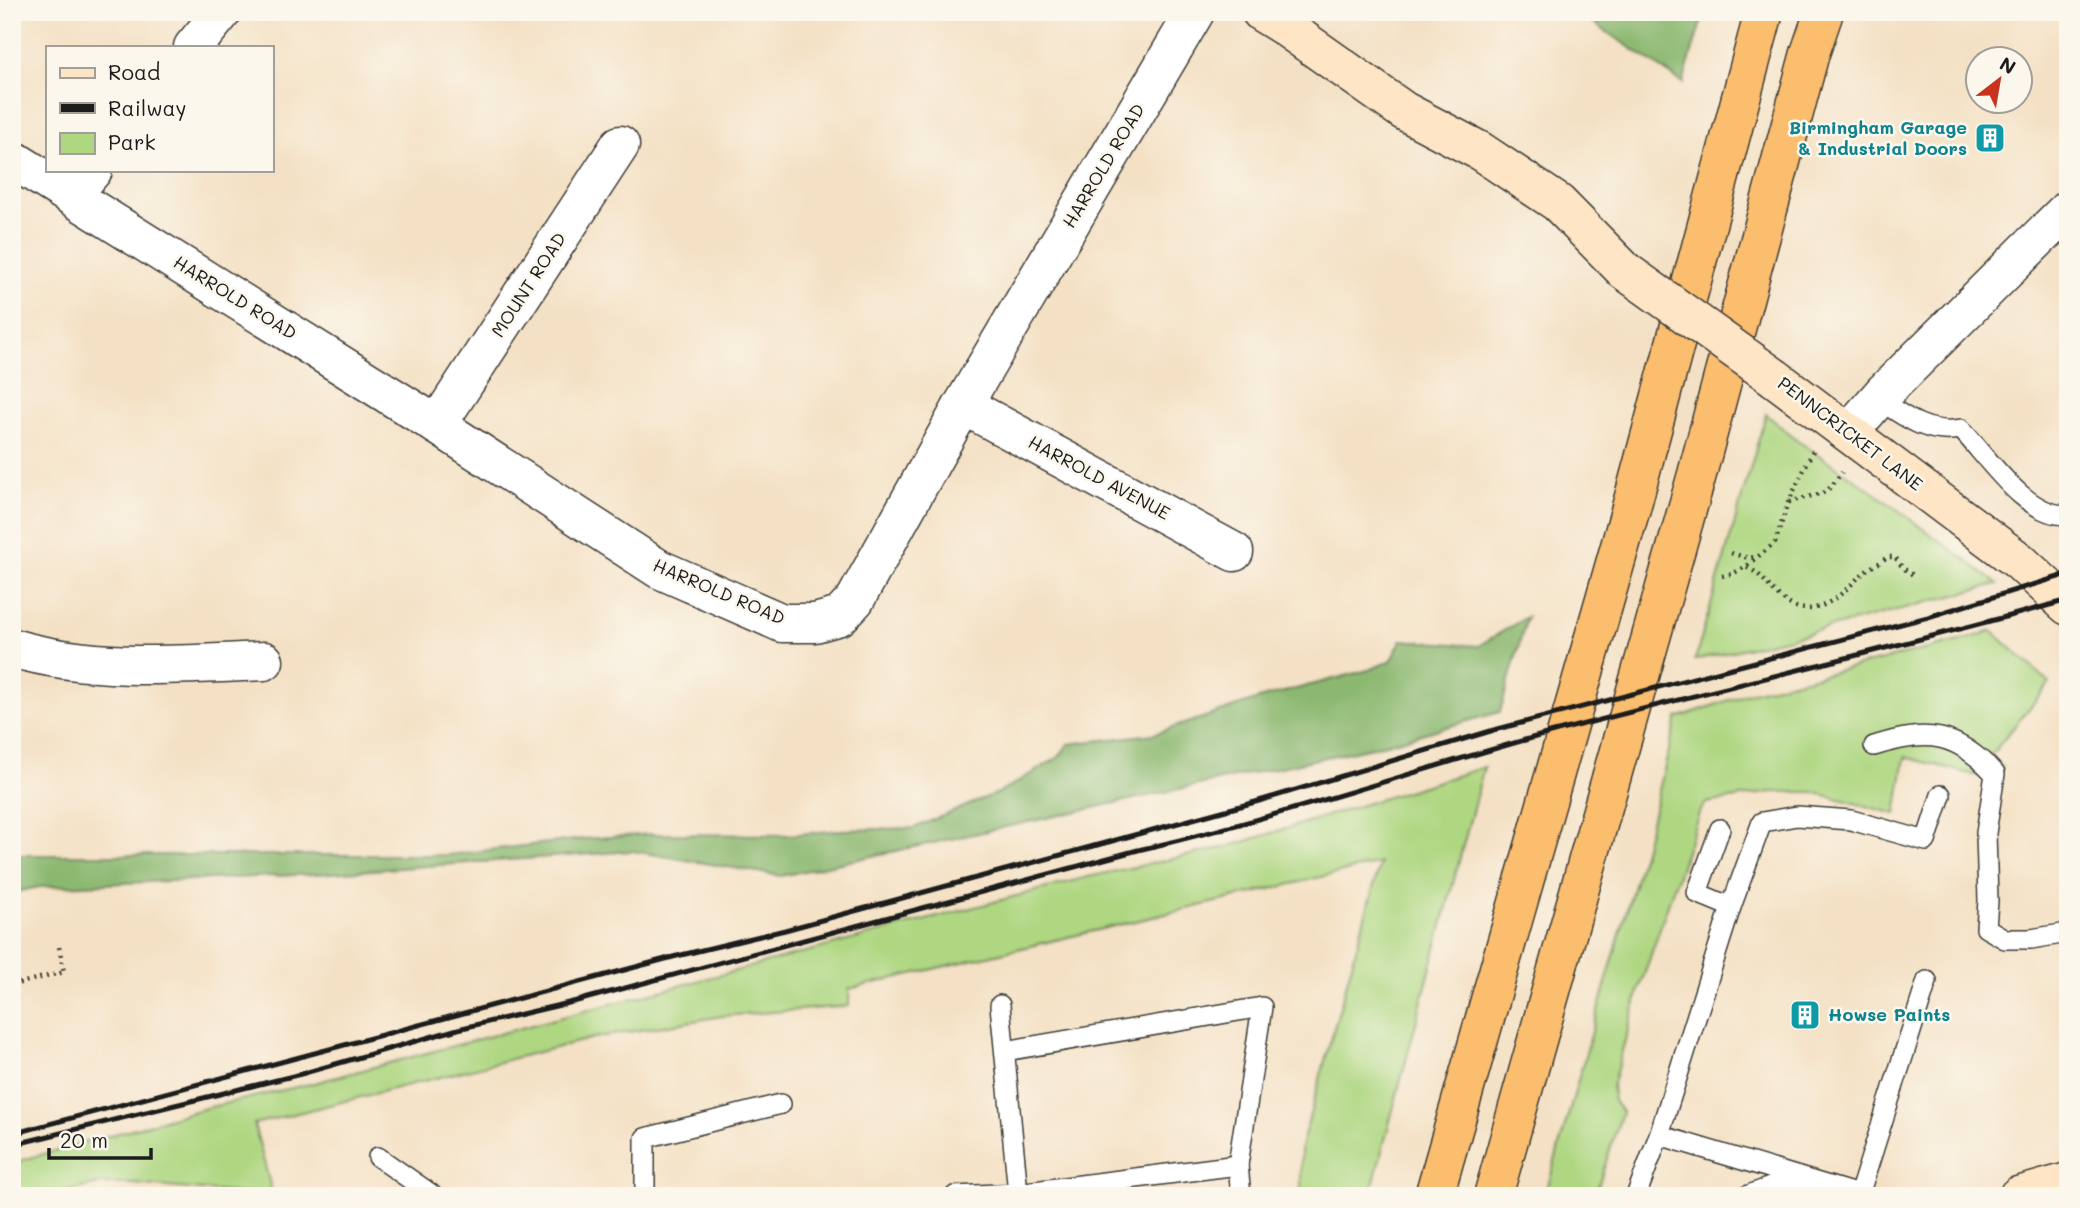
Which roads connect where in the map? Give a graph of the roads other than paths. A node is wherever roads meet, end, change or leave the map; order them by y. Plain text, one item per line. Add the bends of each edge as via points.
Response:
1 (222, 12) edge
2 (1195, 12) edge
3 (1261, 12) edge
4 (1764, 12) edge
5 (1824, 12) edge
6 (194, 46) edge
7 (620, 145) dead end
8 (12, 159) edge
9 (46, 171) edge
10 (50, 172) edge
11 (82, 183) edge
12 (2068, 209) edge
13 (1878, 400) junction
14 (963, 405) junction
15 (437, 425) junction
16 (1837, 449) junction
17 (2068, 515) edge
18 (1234, 552) dead end
19 (2068, 606) edge
20 (12, 648) edge
21 (264, 661) dead end
22 (1874, 746) dead end
23 (1941, 795) dead end
24 (1720, 829) dead end
25 (1731, 907) junction
26 (2068, 933) edge
27 (1927, 981) dead end
28 (1000, 1005) dead end
29 (1005, 1051) junction
30 (781, 1104) dead end
31 (1659, 1135) junction
32 (378, 1157) dead end
33 (1238, 1164) junction
34 (1798, 1177) junction
35 (2068, 1182) edge
36 (1018, 1194) edge
37 (2021, 1195) edge
38 (434, 1196) edge
39 (645, 1196) edge
40 (955, 1196) edge
41 (1241, 1196) edge
42 (1434, 1196) edge
43 (1493, 1196) edge
44 (1636, 1196) edge
45 (1746, 1196) edge
46 (1859, 1196) edge

1 - 6 street
2 - 14 street, HARROLD ROAD
3 - 16 street, PENNCRICKET LANE, bridge via 1404,111 1480,151 1558,203 1625,271 1775,378
4 - 42 highway via 1631,508
5 - 43 highway
7 - 15 street, MOUNT ROAD
8 - 9 street, HARROLD ROAD
10 - 11 street, HARROLD ROAD
11 - 15 street, HARROLD ROAD
12 - 13 street
13 - 16 street
13 - 17 lane via 1930,429 1961,429 2034,506
14 - 15 street, HARROLD ROAD via 855,600 840,616 815,623 782,623 659,569
14 - 18 street, HARROLD AVENUE
16 - 19 street, PENNCRICKET LANE via 2018,561
20 - 21 street via 42,657 141,667
22 - 26 lane via 1926,734 1952,740 1988,767 1995,775 1986,833 1986,929 2005,939
23 - 25 lane via 1926,841 1852,820 1797,816 1762,822
24 - 25 lane via 1696,893
25 - 31 lane
27 - 46 lane
28 - 29 lane
29 - 33 lane via 1262,1007
29 - 36 lane
30 - 39 lane via 645,1138
31 - 34 lane
31 - 44 lane
32 - 38 lane
33 - 36 lane
33 - 41 lane
34 - 45 lane
34 - 46 lane
35 - 37 street
36 - 40 lane

